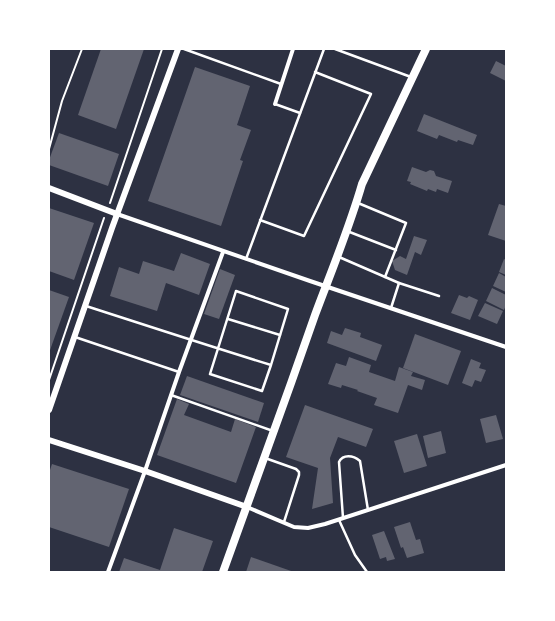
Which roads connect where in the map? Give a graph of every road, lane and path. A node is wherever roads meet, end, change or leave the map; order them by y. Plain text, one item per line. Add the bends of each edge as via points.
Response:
1 (82, 49) edge
2 (178, 49) edge
3 (184, 49) edge
4 (293, 49) edge
5 (324, 49) edge
6 (335, 49) edge
7 (426, 49) edge
8 (315, 72) junction
9 (413, 78) junction
10 (282, 84) junction
11 (275, 104) joint
12 (300, 113) junction
13 (49, 149) edge
14 (49, 188) edge
15 (357, 203) junction
16 (117, 214) junction
17 (260, 220) junction
18 (346, 231) junction
19 (396, 250) junction
20 (223, 252) junction
21 (337, 256) junction
22 (246, 260) junction
23 (385, 277) junction
24 (400, 283) junction
25 (326, 287) junction
26 (439, 296) dead end
27 (85, 306) junction
28 (391, 309) junction
29 (228, 319) junction
30 (280, 335) junction
31 (74, 336) junction
32 (191, 340) junction
33 (506, 348) edge
34 (218, 349) junction
35 (271, 365) junction
36 (179, 372) junction
37 (171, 395) junction
38 (49, 410) edge
39 (274, 432) junction
40 (49, 440) edge
41 (264, 458) junction
42 (506, 464) edge
43 (145, 472) junction
44 (247, 508) junction
45 (368, 510) junction
46 (341, 519) junction
47 (284, 522) junction
48 (108, 572) edge
49 (223, 572) edge
50 (367, 572) edge

1 - 13 path via 62,101
2 - 16 street
3 - 10 lane
4 - 10 street
5 - 8 lane
6 - 9 lane
7 - 9 main road
8 - 12 lane
8 - 17 lane via 371,94 304,236
9 - 15 main road via 362,184
10 - 11 street
11 - 12 lane
12 - 17 lane
14 - 16 street
15 - 18 main road
15 - 19 lane via 406,222
16 - 20 street
16 - 27 street
17 - 22 lane
18 - 19 lane
18 - 21 main road
19 - 23 lane
20 - 22 street
20 - 32 street
21 - 23 lane
21 - 25 main road
22 - 25 street
23 - 24 lane
24 - 26 lane
24 - 28 lane
25 - 28 street
25 - 39 main road
27 - 31 street
27 - 32 lane
28 - 33 street
29 - 30 lane
29 - 30 lane via 236,291 288,309
29 - 34 lane
30 - 35 lane
31 - 36 lane
31 - 38 street
32 - 34 lane
32 - 36 street
34 - 35 lane
34 - 35 lane via 210,374 262,391
36 - 37 street
37 - 39 lane
37 - 43 street
39 - 41 main road
40 - 43 street
41 - 44 main road
41 - 47 lane via 299,472
42 - 45 street
43 - 44 street
43 - 48 street
44 - 47 street
44 - 49 main road
45 - 46 street
45 - 46 lane via 360,461 345,456 339,462
46 - 47 street via 308,528
46 - 50 lane via 355,555

